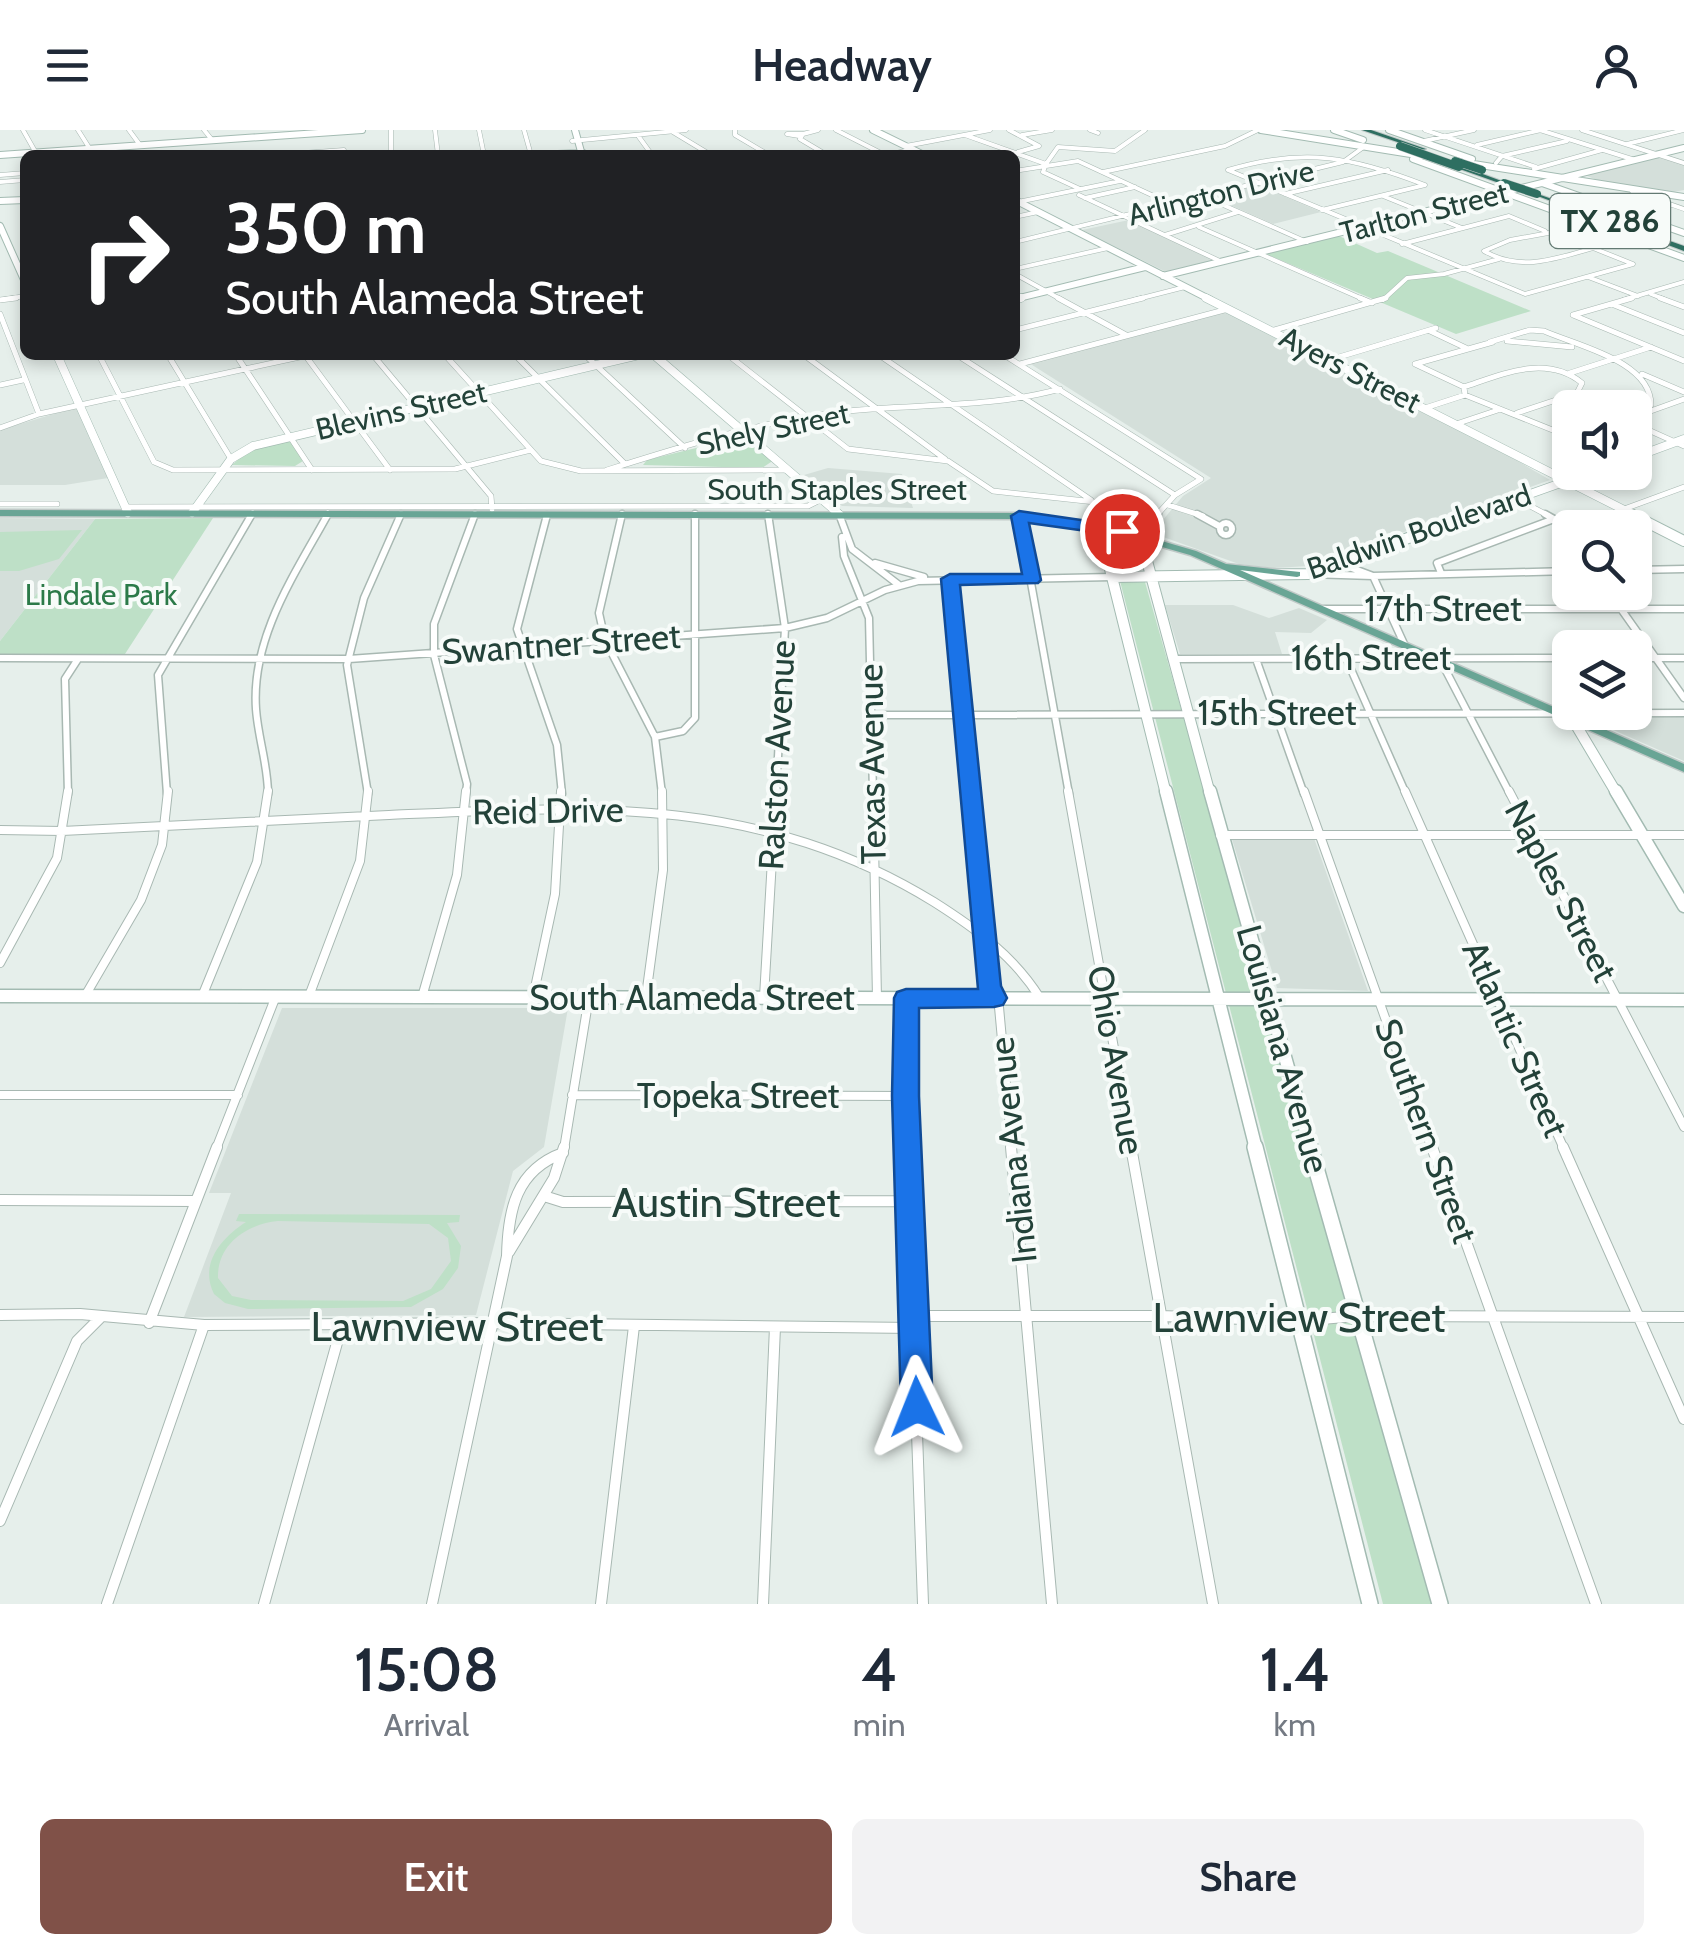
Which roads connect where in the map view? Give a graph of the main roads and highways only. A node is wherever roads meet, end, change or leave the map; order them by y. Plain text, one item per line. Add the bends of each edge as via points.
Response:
1 (362, 130) edge
2 (873, 130) edge
3 (1260, 130) edge
4 (1334, 130) edge
5 (1352, 130) edge
6 (1365, 130) edge
7 (324, 131) edge
8 (1392, 131) edge
9 (276, 133) edge
10 (1365, 144) junction
11 (1424, 145) junction
12 (1684, 148) edge
13 (76, 150) edge
14 (910, 150) edge
15 (1390, 150) junction
16 (1456, 153) junction
17 (1497, 165) junction
18 (1564, 178) junction
19 (1507, 182) junction
20 (1558, 188) junction
21 (1505, 193) junction
22 (1540, 193) junction
23 (1581, 197) junction
24 (1684, 197) edge
25 (1518, 198) junction
26 (1020, 204) edge
27 (0, 228) edge
28 (1684, 233) edge
29 (1674, 240) junction
30 (1684, 247) edge
31 (1684, 258) edge
32 (1145, 267) junction
33 (20, 271) edge
34 (1164, 276) junction
35 (1020, 298) edge
36 (59, 360) edge
37 (618, 360) edge
38 (660, 360) edge
39 (1681, 442) edge
40 (1652, 451) edge
41 (1552, 474) edge
42 (1552, 487) edge
43 (1584, 490) edge
44 (195, 509) junction
45 (127, 510) junction
46 (0, 513) edge
47 (839, 514) junction
48 (1100, 526) junction
49 (1140, 536) junction
50 (1684, 540) edge
51 (1216, 564) junction
52 (1111, 571) junction
53 (1302, 574) junction
54 (1243, 576) junction
55 (1150, 577) junction
56 (1552, 708) edge
57 (1578, 730) edge
58 (1601, 730) edge
59 (1684, 768) edge
60 (1684, 906) edge
61 (0, 996) edge
62 (1215, 1000) junction
63 (1271, 1000) junction
64 (1684, 1000) edge
65 (1370, 1604) edge
66 (1440, 1604) edge

1 - 7 main road
2 - 14 main road
3 - 10 main road
4 - 10 main road
5 - 19 highway, TX 286, bridge
6 - 11 highway, TX 286
7 - 9 main road
8 - 11 main road
9 - 13 main road
10 - 15 main road
10 - 16 main road
11 - 16 main road
11 - 19 highway, TX 286, bridge
12 - 18 main road, Tarlton Street
15 - 17 main road
15 - 21 main road
16 - 17 main road
17 - 18 main road
17 - 22 main road
18 - 22 main road, Tarlton Street
18 - 24 main road
19 - 22 highway, TX 286, bridge
20 - 22 main road
20 - 23 main road
20 - 25 main road
21 - 22 main road, Tarlton Street
21 - 25 main road
21 - 34 main road, Tarlton Street
22 - 25 main road
22 - 29 highway, TX 286
22 - 30 highway
22 - 31 main road via 1592,225
23 - 28 main road
23 - 29 highway
26 - 32 main road, Ayers Street
27 - 33 main road
29 - 30 highway, TX 286
32 - 34 main road, Ayers Street
32 - 35 main road
34 - 41 main road, Ayers Street
36 - 45 main road
37 - 44 main road, Blevins Street via 253,446 231,459
38 - 47 main road
39 - 40 main road
42 - 53 main road, Baldwin Boulevard
43 - 50 main road, Ayers Street
44 - 45 main road, South Staples Street
44 - 47 main road, South Staples Street
45 - 46 main road, South Staples Street
47 - 48 main road, South Staples Street via 1019,516
48 - 49 main road, South Staples Street
48 - 52 main road, Louisiana Avenue
49 - 51 main road, South Staples Street
49 - 52 main road
49 - 55 main road, Louisiana Avenue
51 - 53 main road
51 - 54 main road, South Staples Street
52 - 55 main road, Baldwin Boulevard
52 - 62 main road, Louisiana Avenue
53 - 54 main road, Baldwin Boulevard
54 - 55 main road, Baldwin Boulevard
54 - 56 main road, South Staples Street
55 - 63 main road, Louisiana Avenue
57 - 60 main road
58 - 59 main road, South Staples Street
61 - 62 main road, South Alameda Street
62 - 63 main road, South Alameda Street
62 - 65 main road, Louisiana Avenue
63 - 64 main road, South Alameda Street
63 - 66 main road, Louisiana Avenue

